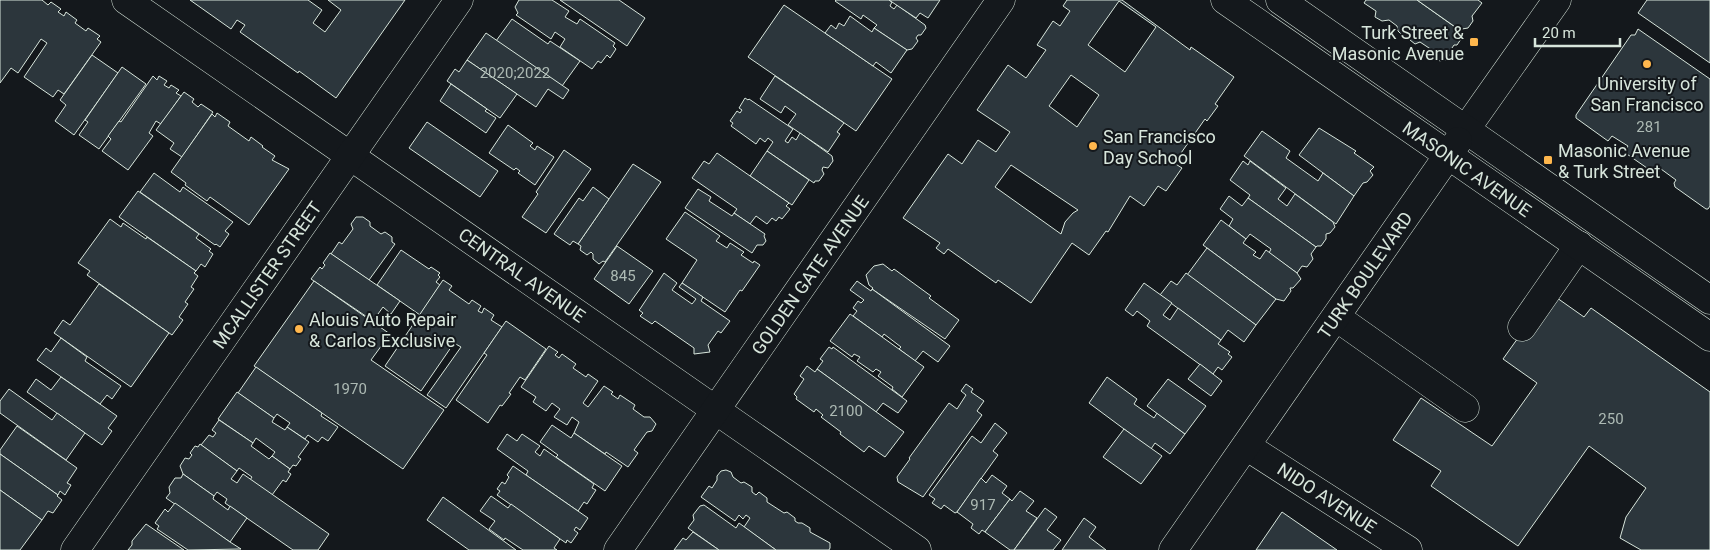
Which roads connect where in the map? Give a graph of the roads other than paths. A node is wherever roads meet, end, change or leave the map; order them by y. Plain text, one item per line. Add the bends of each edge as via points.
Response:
1 (126, 0) edge
2 (459, 0) edge
3 (1001, 0) edge
4 (1225, 0) edge
5 (1280, 0) edge
6 (1557, 0) edge
7 (1466, 130) junction
8 (350, 156) junction
9 (1448, 156) junction
10 (1579, 246) junction
11 (1710, 300) edge
12 (1336, 317) junction
13 (1522, 327) dead end
14 (1710, 337) edge
15 (1465, 408) dead end
16 (716, 410) junction
17 (1246, 446) junction
18 (75, 550) edge
19 (618, 550) edge
20 (917, 550) edge
21 (1173, 550) edge
22 (1408, 550) edge

1 - 8 street, CENTRAL AVENUE
2 - 8 street, MCALLISTER STREET
3 - 16 street, GOLDEN GATE AVENUE
4 - 9 street, MASONIC AVENUE
5 - 7 street, MASONIC AVENUE
6 - 7 street, TURK BOULEVARD
7 - 9 street, TURK BOULEVARD
7 - 11 street, MASONIC AVENUE
8 - 16 street, CENTRAL AVENUE
8 - 18 street, MCALLISTER STREET
9 - 10 street, MASONIC AVENUE
9 - 12 street, TURK BOULEVARD
10 - 13 street
10 - 14 street, MASONIC AVENUE
12 - 15 street
12 - 17 street, TURK BOULEVARD
16 - 19 street, GOLDEN GATE AVENUE
16 - 20 street, CENTRAL AVENUE
17 - 21 street, TURK BOULEVARD
17 - 22 street, NIDO AVENUE

